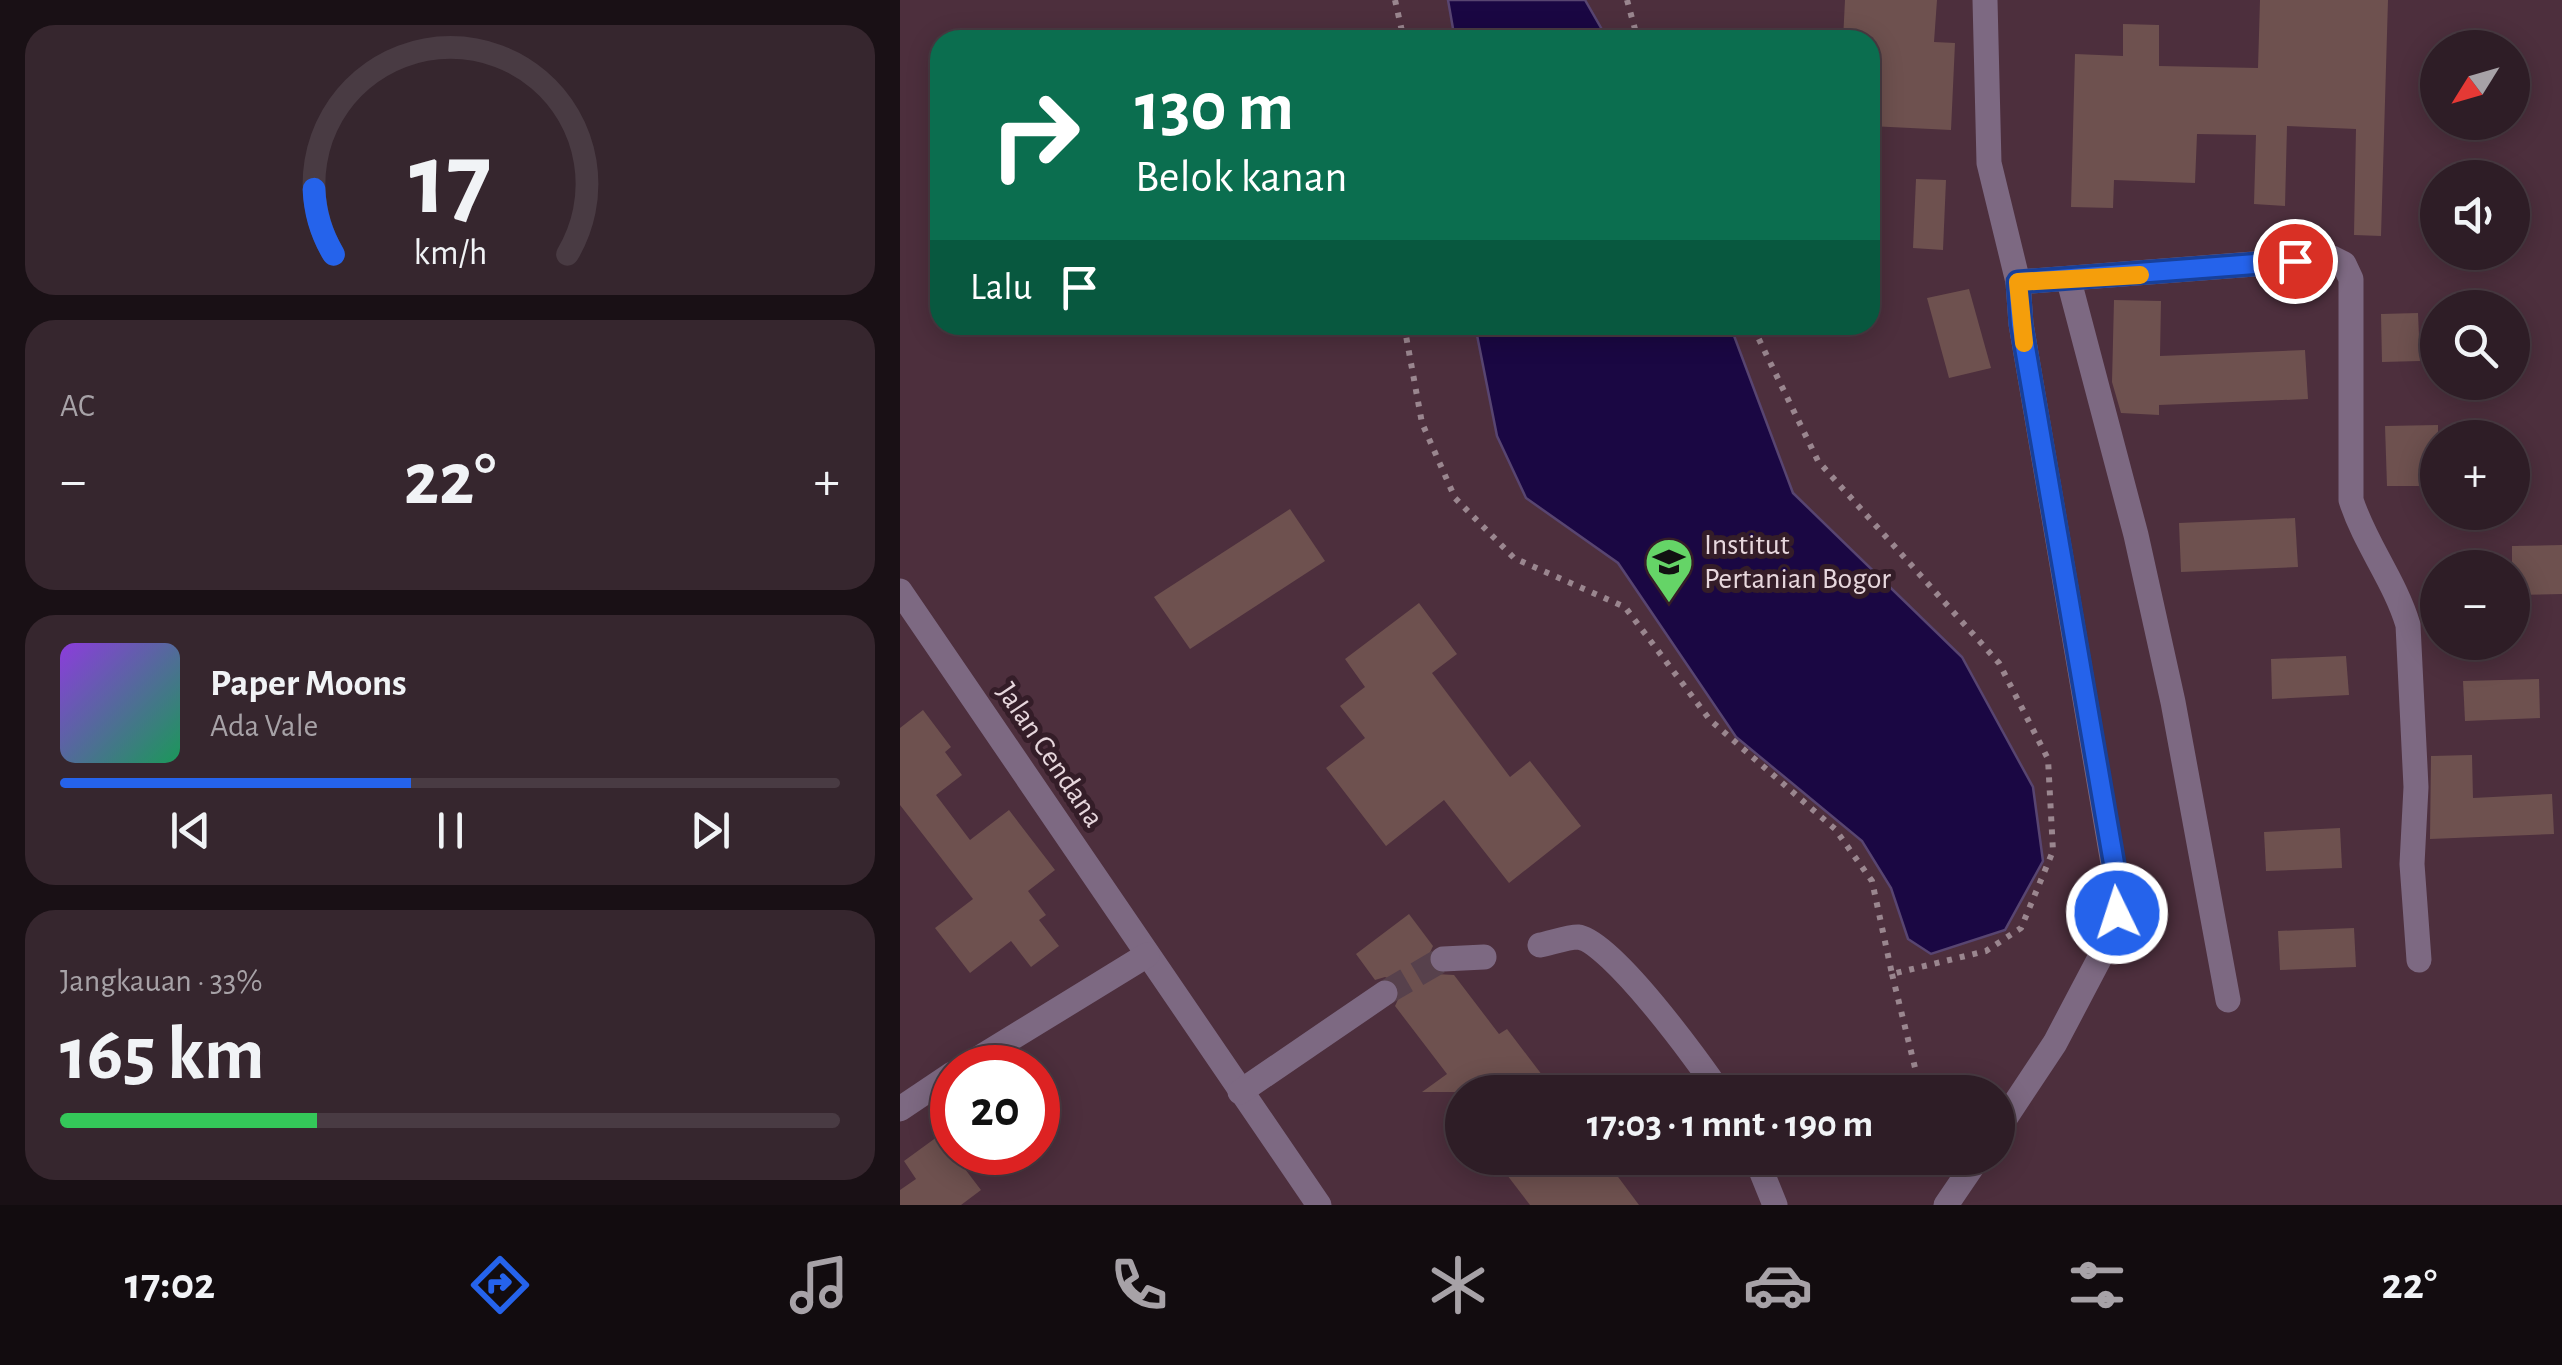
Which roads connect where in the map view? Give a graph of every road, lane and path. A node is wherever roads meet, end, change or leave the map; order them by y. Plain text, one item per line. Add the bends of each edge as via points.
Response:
1 (1396, 0) edge
2 (1626, 0) edge
3 (1985, 0) edge
4 (1402, 30) edge
5 (1635, 30) edge
6 (2069, 281) junction
7 (2018, 282) junction
8 (1406, 335) edge
9 (1757, 335) edge
10 (900, 590) edge
11 (1540, 945) dead end
12 (1146, 955) junction
13 (1484, 957) dead end
14 (1443, 959) tunnel mouth
15 (2420, 960) dead end
16 (1892, 974) junction
17 (1385, 993) tunnel mouth
18 (2228, 1000) dead end
19 (1000, 1045) edge
20 (1706, 1075) edge
21 (1918, 1075) edge
22 (930, 1089) edge
23 (1240, 1092) junction
24 (2015, 1103) edge
25 (900, 1109) edge
26 (1763, 1175) edge
27 (1966, 1175) edge
28 (1318, 1205) edge
29 (1775, 1205) edge
30 (1946, 1205) edge

1 - 4 path
2 - 5 path
3 - 7 lane via 1989,163
6 - 7 lane
6 - 15 lane via 2332,258 2344,264 2351,279 2351,500 2408,625
6 - 18 lane via 2173,702
7 - 24 lane via 2117,913 2055,1043
8 - 16 path via 1422,423 1455,498 1514,558 1624,606 1710,720 1835,830 1872,881
9 - 16 path via 1818,461 1999,663 2048,760 2053,851 2021,928 1986,952
10 - 12 lane, Jalan Cendana
11 - 20 lane via 1579,937 1594,944 1622,968
12 - 19 lane
12 - 23 lane, Jalan Cendana
13 - 14 lane
16 - 21 path
17 - 23 lane
22 - 25 lane
23 - 28 lane, Jalan Cendana
26 - 29 lane
27 - 30 lane

